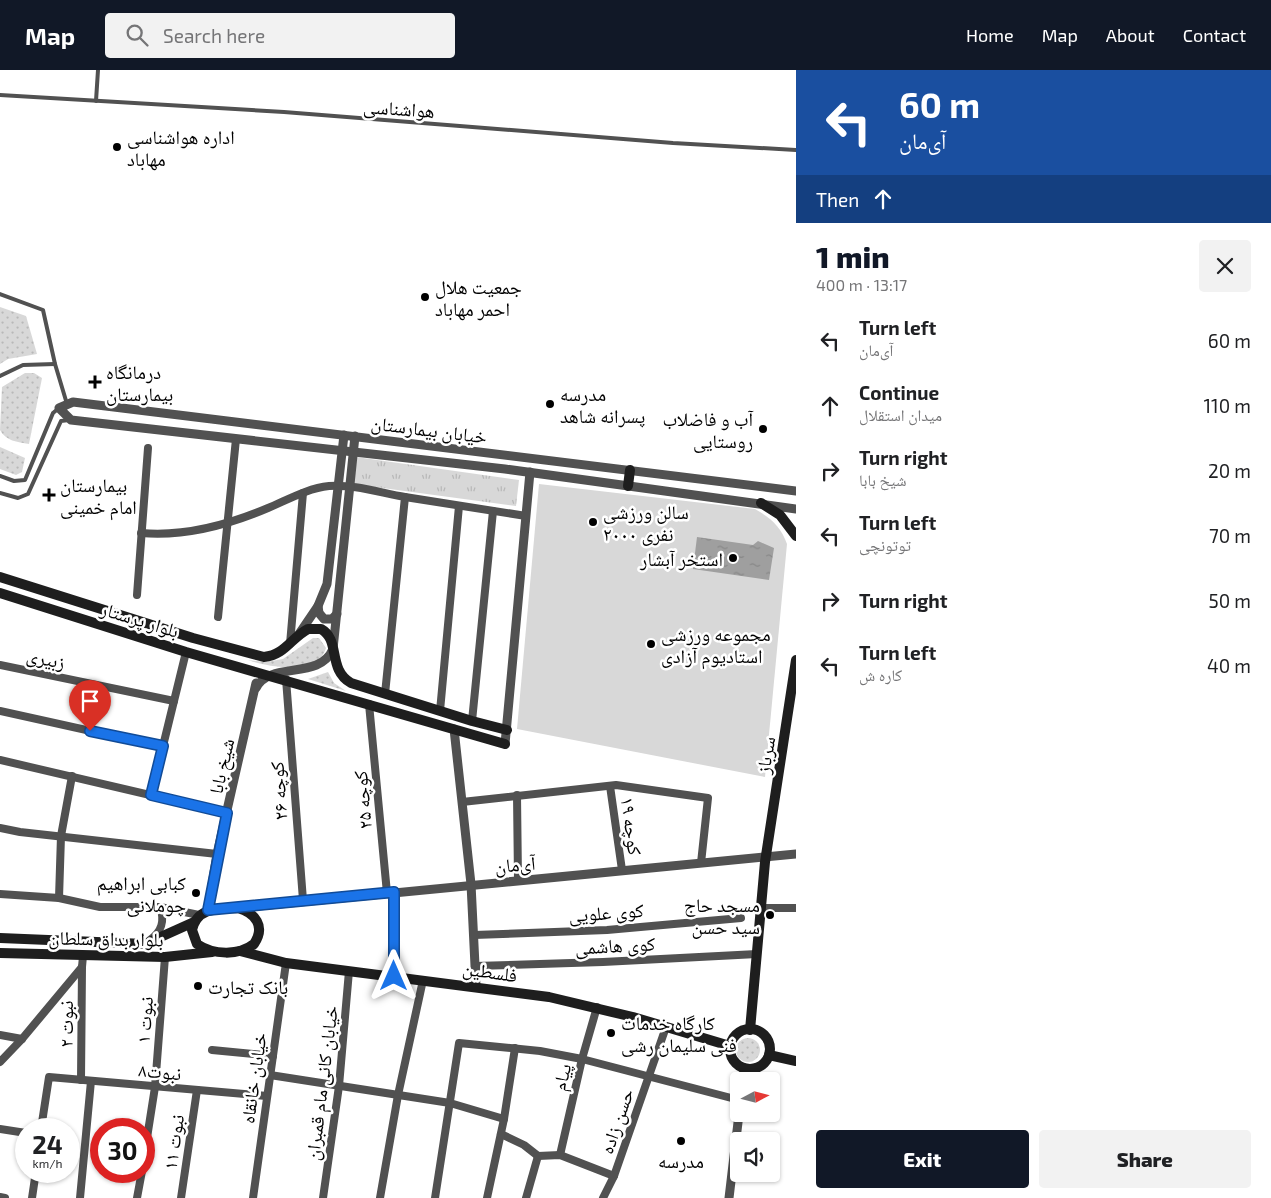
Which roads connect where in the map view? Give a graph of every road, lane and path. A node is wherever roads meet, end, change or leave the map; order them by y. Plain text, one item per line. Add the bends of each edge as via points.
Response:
1 (98, 70) edge
2 (0, 95) edge
3 (96, 101) junction
4 (796, 150) edge
5 (0, 294) edge
6 (55, 364) junction
7 (0, 376) edge
8 (63, 406) junction
9 (126, 408) junction
10 (71, 420) junction
11 (124, 426) junction
12 (344, 435) junction
13 (355, 436) junction
14 (236, 439) junction
15 (148, 448) dead end
16 (343, 451) junction
17 (353, 452) junction
18 (630, 470) junction
19 (530, 472) junction
20 (0, 476) edge
21 (628, 486) junction
22 (344, 487) junction
23 (796, 491) edge
24 (303, 493) junction
25 (0, 494) edge
26 (405, 497) junction
27 (761, 503) junction
28 (459, 506) junction
29 (796, 509) edge
30 (493, 511) junction
31 (526, 516) junction
32 (226, 522) junction
33 (141, 533) junction
34 (796, 536) edge
35 (0, 577) edge
36 (0, 593) edge
37 (137, 595) dead end
38 (318, 606) junction
39 (336, 614) junction
40 (218, 617) dead end
41 (298, 636) junction
42 (290, 644) junction
43 (333, 649) junction
44 (186, 652) junction
45 (796, 660) edge
46 (0, 665) edge
47 (245, 668) junction
48 (271, 675) junction
49 (286, 680) junction
50 (256, 688) junction
51 (794, 692) edge
52 (384, 694) junction
53 (174, 701) junction
54 (369, 704) junction
55 (0, 711) edge
56 (440, 711) junction
57 (456, 716) junction
58 (472, 721) junction
59 (454, 729) junction
60 (507, 730) junction
61 (505, 744) joint
62 (163, 746) junction
63 (0, 760) edge
64 (72, 776) junction
65 (610, 786) junction
66 (151, 795) junction
67 (517, 795) junction
68 (462, 802) junction
69 (227, 813) junction
70 (0, 828) edge
71 (61, 836) junction
72 (217, 854) junction
73 (796, 854) edge
74 (767, 856) junction
75 (701, 863) junction
76 (622, 870) junction
77 (518, 880) junction
78 (471, 884) junction
79 (391, 892) junction
80 (0, 894) edge
81 (59, 898) junction
82 (303, 900) junction
83 (160, 907) junction
84 (238, 908) junction
85 (765, 908) junction
86 (796, 908) edge
87 (200, 916) junction
88 (740, 918) dead end
89 (474, 935) junction
90 (0, 938) edge
91 (144, 944) junction
92 (240, 951) junction
93 (212, 952) junction
94 (0, 954) edge
95 (757, 954) junction
96 (82, 956) junction
97 (165, 957) junction
98 (286, 963) junction
99 (475, 966) junction
100 (82, 967) junction
101 (349, 971) junction
102 (394, 976) junction
103 (423, 980) junction
104 (476, 986) junction
105 (596, 1007) junction
106 (666, 1027) junction
107 (751, 1030) junction
108 (0, 1035) edge
109 (22, 1039) junction
110 (730, 1046) junction
111 (515, 1048) junction
112 (212, 1050) dead end
113 (769, 1054) junction
114 (273, 1056) junction
115 (582, 1059) junction
116 (796, 1061) edge
117 (0, 1062) edge
118 (744, 1069) junction
119 (744, 1072) edge
120 (270, 1075) junction
121 (648, 1077) junction
122 (81, 1080) junction
123 (91, 1081) junction
124 (340, 1086) junction
125 (155, 1087) junction
126 (197, 1090) junction
127 (398, 1095) junction
128 (267, 1096) junction
129 (730, 1098) edge
130 (450, 1103) junction
131 (43, 1118) edge
132 (150, 1118) edge
133 (504, 1119) junction
134 (738, 1122) edge
135 (0, 1129) edge
136 (15, 1131) edge
137 (501, 1134) junction
138 (560, 1155) junction
139 (538, 1156) junction
140 (614, 1176) junction
141 (34, 1183) edge
142 (140, 1183) edge
143 (0, 1197) edge
144 (5, 1198) edge
145 (32, 1198) edge
146 (80, 1198) edge
147 (137, 1198) edge
148 (181, 1198) edge
149 (253, 1198) edge
150 (323, 1198) edge
151 (380, 1198) edge
152 (436, 1198) edge
153 (487, 1198) edge
154 (526, 1198) edge
155 (603, 1198) edge
156 (729, 1198) edge

1 - 3 lane
2 - 3 lane, هواشناسی
3 - 4 lane, هواشناسی
5 - 6 lane via 43,310
6 - 7 lane via 23,365
6 - 8 lane
8 - 9 street, خیابان بیمارستان via 73,402
8 - 10 street
8 - 20 lane via 53,413 25,480 14,481
9 - 11 street
9 - 12 street, خیابان بیمارستان
10 - 11 street
10 - 25 lane via 61,421 28,494 18,498
11 - 14 street
12 - 13 street, خیابان بیمارستان
12 - 16 street
13 - 17 street
13 - 18 street, خیابان بیمارستان
14 - 16 street
14 - 32 street
15 - 33 street
16 - 17 street
16 - 22 street
17 - 19 street
17 - 22 street
18 - 21 main road
18 - 23 street, خیابان بیمارستان
19 - 21 street
19 - 31 street
21 - 27 street
22 - 24 street via 320,487
22 - 26 street
22 - 38 street via 327,584
22 - 39 street
24 - 32 street
24 - 42 street
26 - 28 street
26 - 52 street
27 - 29 street
27 - 34 main road via 780,515
28 - 30 street
28 - 56 street
30 - 31 street
30 - 58 street
31 - 60 street
32 - 33 street via 185,533
32 - 40 street
33 - 37 street
35 - 42 main road via 253,655 273,656
36 - 44 main road, بلوار پرستار
38 - 39 street via 324,619 332,619
38 - 41 street
39 - 43 street
41 - 42 main road
41 - 43 main road via 308,629 321,629 330,637
43 - 48 street via 326,660 315,666
43 - 52 main road via 337,669 343,678
44 - 47 main road, بلوار پرستار
44 - 53 street
45 - 51 main road, سرباز
46 - 53 street, زبیری
47 - 48 main road, بلوار پرستار
47 - 50 street via 254,675
48 - 49 main road, بلوار پرستار
48 - 50 street via 261,680
49 - 54 main road, بلوار پرستار
49 - 82 street, کوچه ۲۶
50 - 69 street, شیخ بابا
51 - 74 main road, سرباز
52 - 56 main road
53 - 62 street
54 - 59 main road, بلوار پرستار
54 - 79 street, کوچه ۲۵
55 - 62 street
56 - 57 main road
57 - 58 main road
57 - 59 main road
58 - 60 main road
59 - 61 main road, بلوار پرستار
59 - 68 street
60 - 61 street
62 - 66 street
63 - 64 street
64 - 66 street
64 - 71 street
65 - 67 street
65 - 75 street via 708,798
65 - 76 street, کوچه ۱۹
66 - 69 street
67 - 68 street
67 - 77 street
68 - 78 street
69 - 72 street, شیخ بابا
70 - 71 street
71 - 72 street
71 - 81 street
72 - 87 street, شیخ بابا
73 - 74 street, آی‌مان
74 - 75 street, آی‌مان
74 - 85 main road
74 - 95 main road
75 - 76 street, آی‌مان
76 - 77 street, آی‌مان
77 - 78 street, آی‌مان
78 - 79 street, آی‌مان
78 - 89 street
79 - 82 street, آی‌مان
79 - 102 street, کوچه ۲۵
80 - 81 street
81 - 83 street via 100,907
82 - 84 street, آی‌مان
83 - 87 street
83 - 91 street via 161,926
84 - 87 main road
84 - 92 main road via 254,915 260,929 254,944
85 - 86 street
85 - 107 main road
87 - 91 main road
87 - 93 main road via 192,930 193,938
88 - 89 street, کوی علویی via 607,930
89 - 99 street
90 - 91 main road
92 - 93 main road
92 - 98 main road, فلسطین
93 - 97 main road, بلوار بداق سلطان
94 - 96 main road, بلوار بداق سلطان
95 - 99 street, کوی هاشمی
95 - 107 main road
96 - 97 main road, بلوار بداق سلطان
96 - 100 street, نبوت ۲
97 - 125 street, نبوت ۱
98 - 101 main road, فلسطین
98 - 114 street, خیابان خانقاه
99 - 104 street
100 - 109 street
100 - 122 street, نبوت ۲
101 - 102 main road, فلسطین
101 - 124 street, خیابان کانی مام قمبران
102 - 103 main road, فلسطین
103 - 104 main road, فلسطین
103 - 127 street
104 - 105 main road, فلسطین
105 - 106 main road, فلسطین
105 - 115 street, پیام
106 - 110 main road, فلسطین
106 - 121 street, حسن زاده
107 - 110 main road via 736,1035
107 - 113 main road via 764,1036
108 - 109 street
109 - 117 street
110 - 118 main road via 731,1058
111 - 115 street
111 - 130 street via 459,1043
111 - 133 street
112 - 114 street
113 - 116 main road
113 - 118 main road via 757,1068
114 - 120 street, خیابان خانقاه
115 - 121 street
115 - 138 street, پیام
118 - 119 street
120 - 124 street
120 - 128 street, خیابان خانقاه
121 - 129 street
121 - 140 street, حسن زاده
122 - 123 street, نبوت۸
122 - 131 street, نبوت۸ via 49,1077
123 - 125 street, نبوت۸
123 - 146 street
124 - 127 street
124 - 150 street, خیابان کانی مام قمبران
125 - 126 street, نبوت۸
125 - 132 street, نبوت ۱
126 - 128 street, نبوت۸
126 - 148 street, نبوت ۱۱
127 - 130 street
127 - 151 street
128 - 149 street, خیابان خانقاه
130 - 133 street
130 - 152 street
133 - 137 street
134 - 156 street
135 - 136 street
137 - 139 street
137 - 153 street
138 - 139 street
138 - 140 street
139 - 154 street
140 - 155 street, حسن زاده
141 - 145 street
142 - 147 street
143 - 144 street

